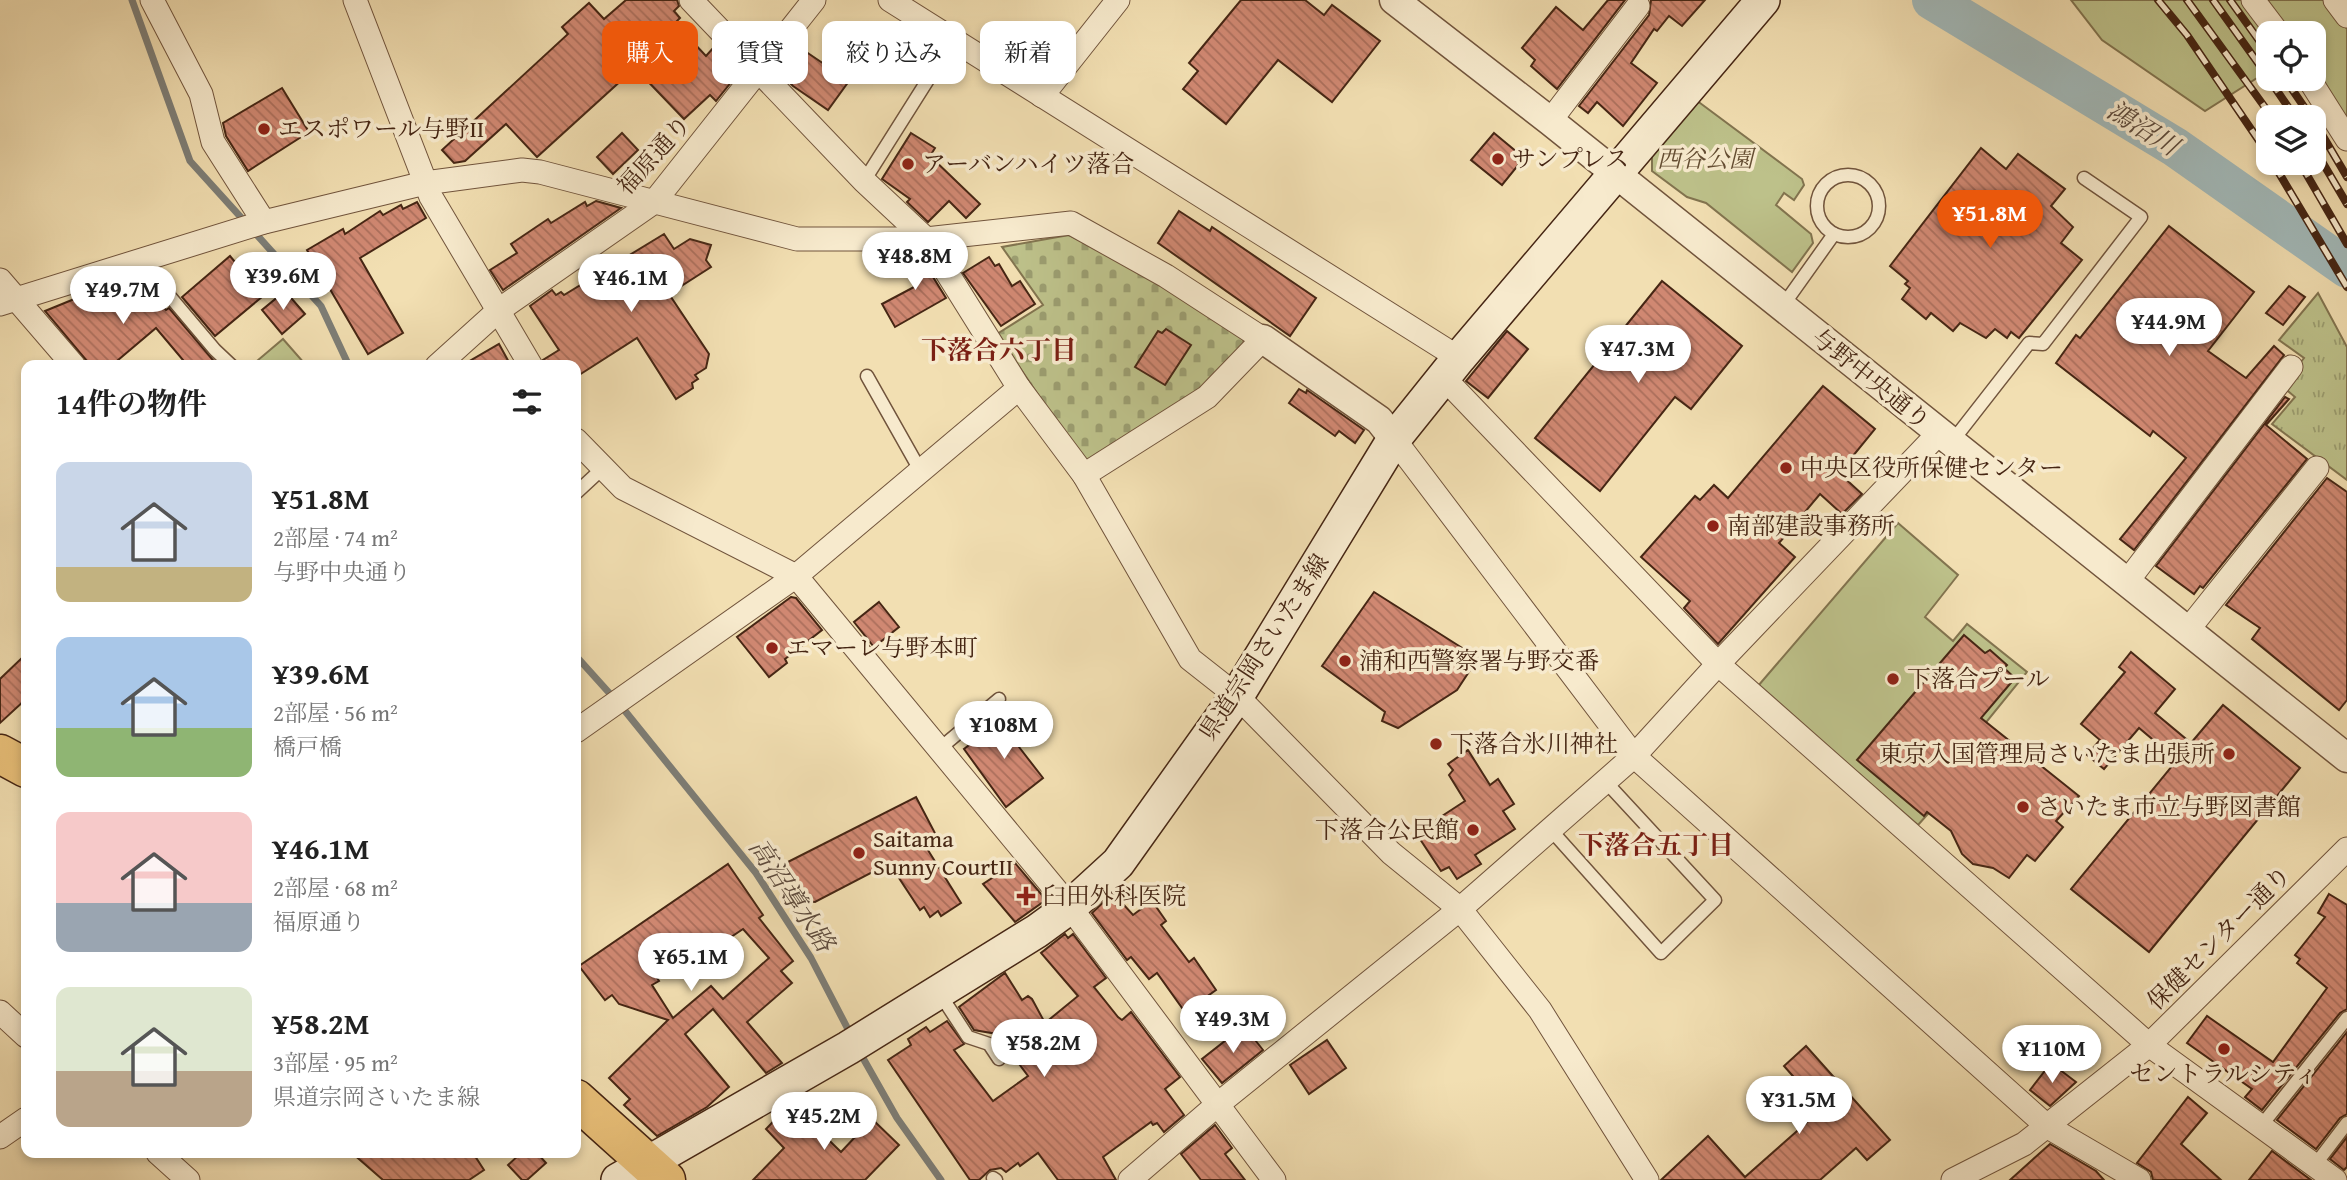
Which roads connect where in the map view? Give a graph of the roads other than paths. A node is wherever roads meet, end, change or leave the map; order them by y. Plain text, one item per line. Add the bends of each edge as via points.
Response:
1 (152, 0) edge
2 (355, 0) edge
3 (691, 0) edge
4 (814, 0) edge
5 (890, 0) edge
6 (1118, 0) edge
7 (1394, 0) edge
8 (1763, 0) edge
9 (2253, 0) edge
10 (2335, 0) edge
11 (1638, 6) dead end
12 (2347, 16) edge
13 (798, 21) edge
14 (923, 21) edge
15 (2269, 21) edge
16 (712, 22) edge
17 (966, 48) edge
18 (750, 84) edge
19 (771, 84) edge
20 (925, 84) edge
21 (2317, 91) edge
22 (1042, 96) junction
23 (1550, 121) junction
24 (2347, 139) edge
25 (1616, 174) junction
26 (2084, 178) dead end
27 (864, 181) junction
28 (425, 183) junction
29 (653, 202) junction
30 (262, 223) junction
31 (1833, 234) junction
32 (926, 239) junction
33 (140, 261) junction
34 (0, 280) edge
35 (8, 302) edge
36 (1782, 307) junction
37 (499, 310) junction
38 (1263, 339) junction
39 (68, 360) edge
40 (226, 360) edge
41 (444, 360) edge
42 (528, 360) edge
43 (2291, 367) dead end
44 (1451, 368) junction
45 (867, 376) dead end
46 (1019, 388) junction
47 (1945, 438) junction
48 (1394, 439) junction
49 (581, 445) edge
50 (603, 468) junction
51 (2317, 468) dead end
52 (919, 470) junction
53 (1084, 475) junction
54 (581, 489) edge
55 (796, 576) junction
56 (2126, 583) junction
57 (2188, 631) junction
58 (1718, 664) junction
59 (1237, 696) junction
60 (999, 699) dead end
61 (581, 728) edge
62 (938, 750) junction
63 (1634, 756) junction
64 (2347, 758) edge
65 (1605, 781) junction
66 (1550, 830) junction
67 (2347, 849) edge
68 (1070, 907) junction
69 (1460, 909) junction
70 (938, 992) junction
71 (0, 1013) edge
72 (2347, 1018) edge
73 (21, 1032) edge
74 (2149, 1045) junction
75 (999, 1059) dead end
76 (581, 1105) edge
77 (1217, 1105) junction
78 (21, 1122) edge
79 (2347, 1123) edge
80 (2261, 1126) junction
81 (2048, 1127) junction
82 (2, 1133) edge
83 (164, 1158) edge
84 (2315, 1165) junction
85 (644, 1174) edge
86 (188, 1180) edge
87 (1130, 1180) edge
88 (1274, 1180) edge
89 (1647, 1180) edge
90 (1953, 1180) edge
91 (2138, 1180) edge
92 (2336, 1180) edge

1 - 30 street via 201,94 213,142
2 - 28 street
3 - 16 street
4 - 13 street, 福原通り
5 - 14 street
6 - 22 street
7 - 23 street, 与野中央通り
8 - 25 main road, 県道宗岡さいたま線
9 - 15 street
10 - 12 street
11 - 23 street
17 - 22 street
18 - 29 street, 福原通り
19 - 27 street
20 - 27 lane
21 - 24 street
22 - 44 street
23 - 25 street, 与野中央通り
25 - 36 street, 与野中央通り
25 - 44 main road, 県道宗岡さいたま線
26 - 47 lane via 2141,217 2043,344 2029,343
27 - 32 street
28 - 29 street via 522,170
28 - 30 street
28 - 37 street
29 - 32 street via 797,239
29 - 37 street, 福原通り
30 - 33 street
31 - 31 lane via 1820,220 1817,200 1821,191 1844,174 1865,179 1879,195 1873,226 1854,237
31 - 36 lane
32 - 38 street via 1071,223 1166,276
32 - 46 street
33 - 35 street
33 - 40 lane
34 - 35 street
35 - 39 street
36 - 47 street, 与野中央通り
37 - 41 street, 福原通り
37 - 42 street
38 - 48 street via 1379,420
38 - 53 street via 1207,397
43 - 56 street
44 - 48 main road, 県道宗岡さいたま線
44 - 58 street
45 - 52 lane
46 - 52 street
46 - 53 street
47 - 56 street, 与野中央通り
47 - 58 street
48 - 59 main road, 県道宗岡さいたま線
48 - 63 street
49 - 50 street
50 - 54 lane
50 - 55 street via 623,488
51 - 57 street
52 - 55 street
53 - 59 street via 1190,659
55 - 61 street
55 - 62 street
56 - 57 street, 与野中央通り
57 - 64 street, 与野中央通り
58 - 63 street
58 - 74 street
59 - 68 main road, 県道宗岡さいたま線 via 1118,863
59 - 69 street via 1391,853
60 - 62 lane
62 - 68 street
63 - 65 street
63 - 81 street
65 - 66 street
65 - 66 lane via 1716,900 1661,953
66 - 69 street
67 - 74 street, 保健センター通り
68 - 70 main road, 県道宗岡さいたま線
68 - 77 street
69 - 77 street
69 - 89 street via 1540,1010
70 - 75 lane via 968,1037 989,1044
70 - 85 main road, 県道宗岡さいたま線
71 - 73 street
72 - 80 lane
74 - 80 street
74 - 81 street, 保健センター通り
76 - 85 highway
77 - 87 street
77 - 88 street
78 - 82 street
79 - 84 lane
80 - 84 street
81 - 90 street, 保健センター通り
81 - 91 street
83 - 86 street
84 - 92 street

